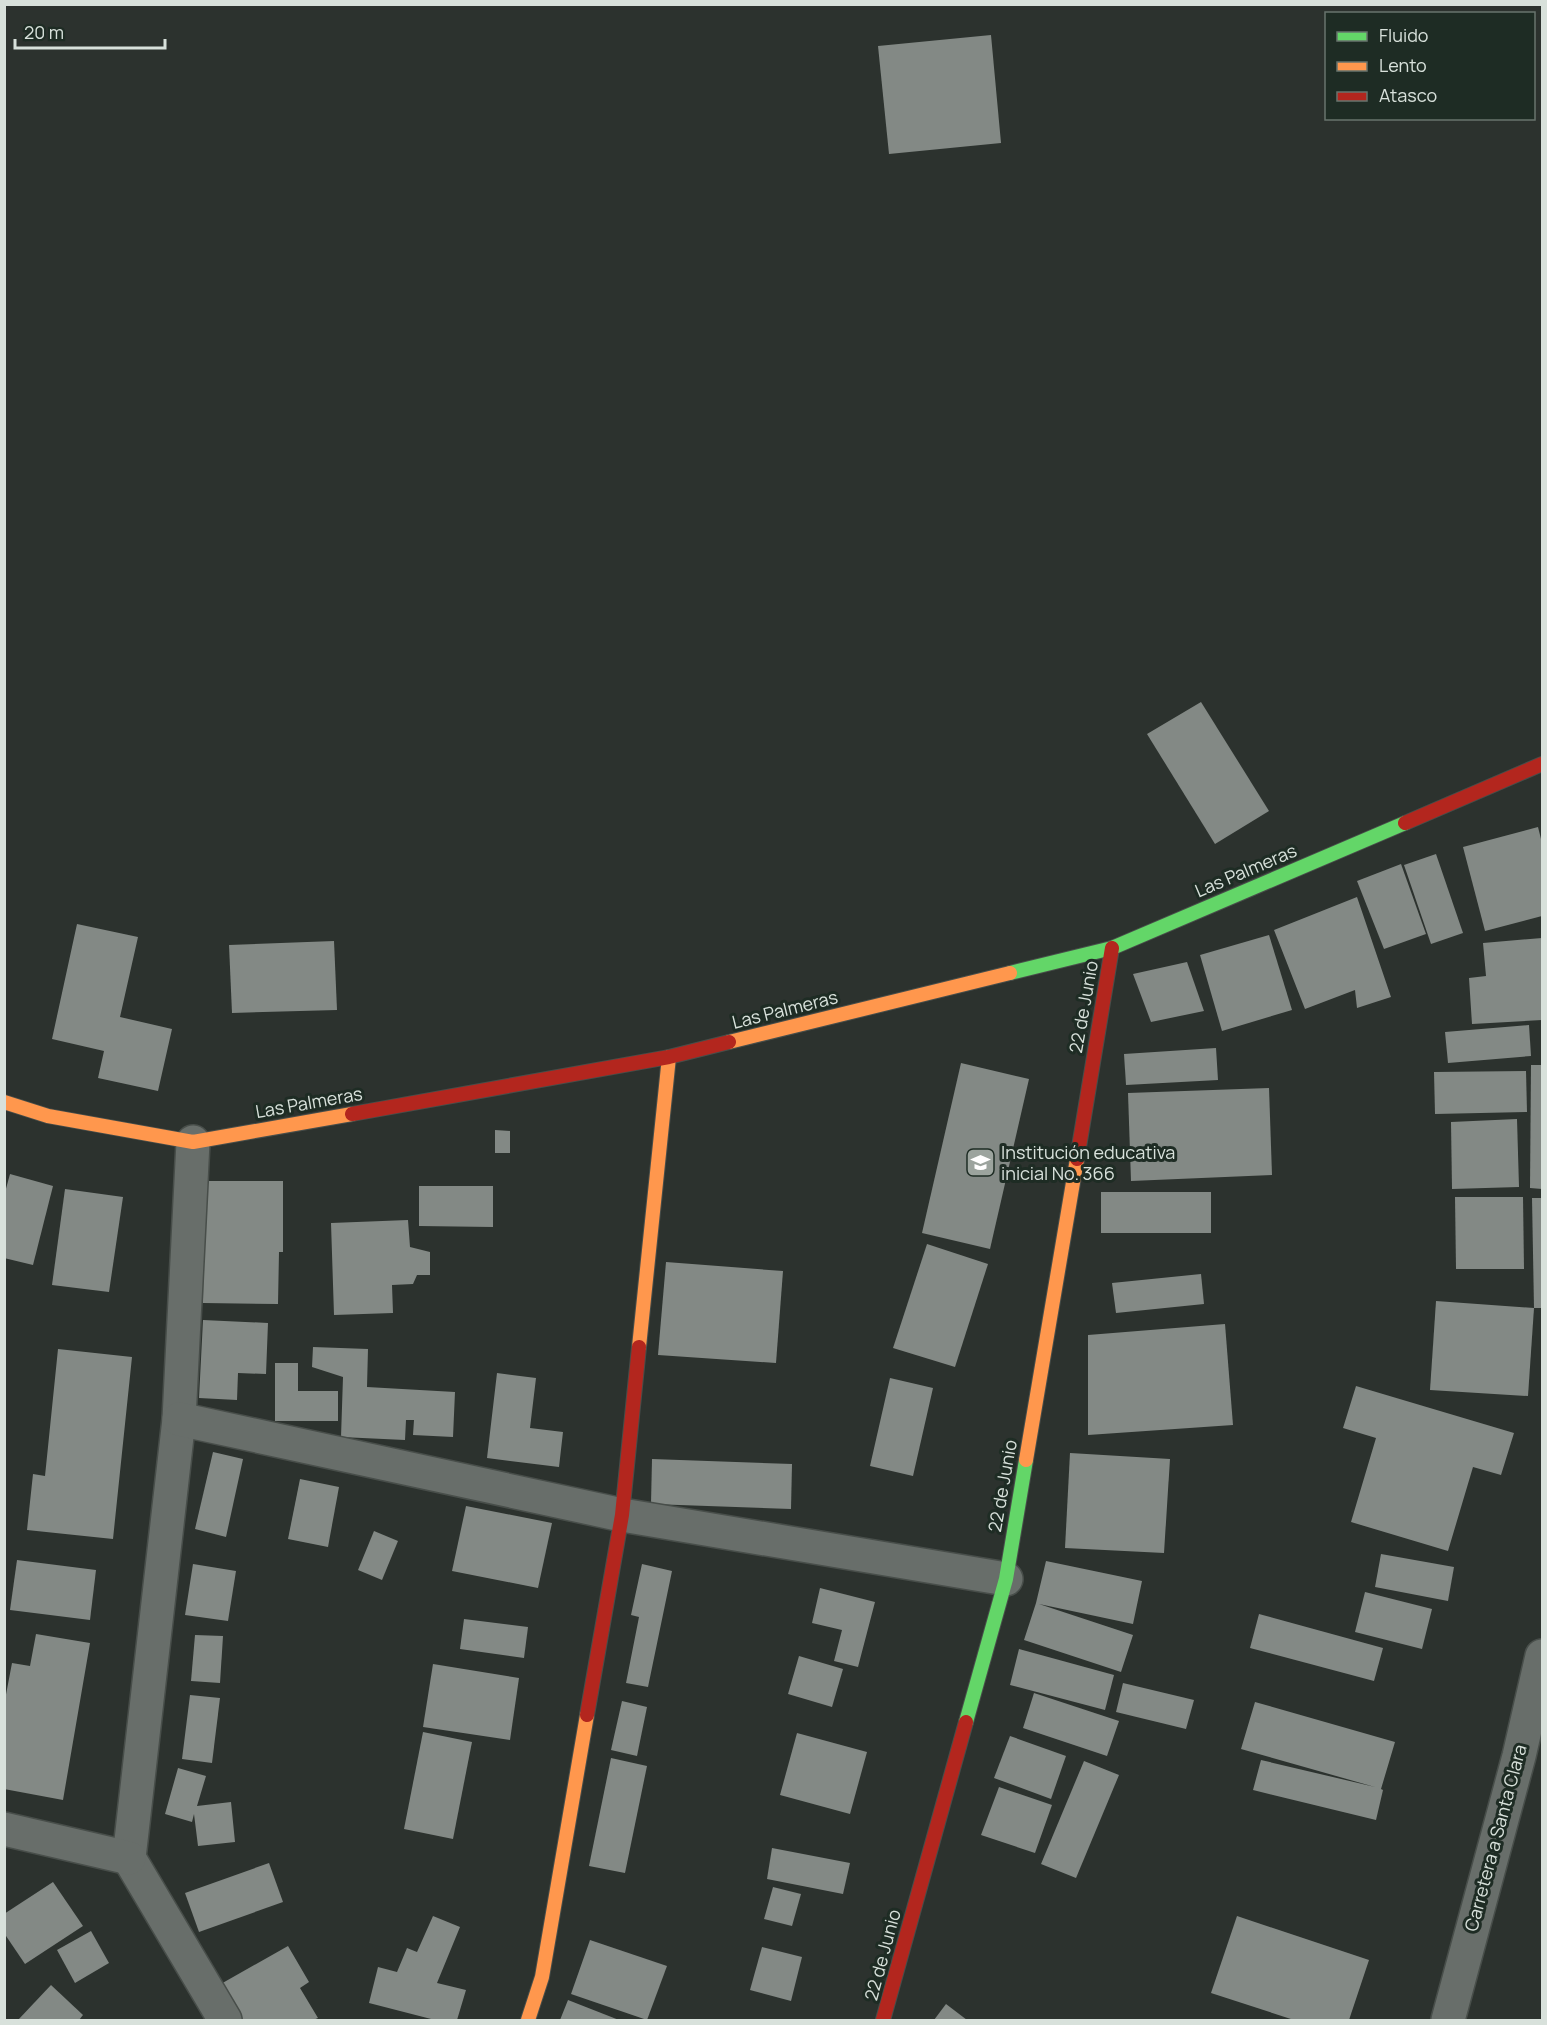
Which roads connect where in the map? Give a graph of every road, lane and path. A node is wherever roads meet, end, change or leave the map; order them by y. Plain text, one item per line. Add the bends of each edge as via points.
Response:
1 (1542, 764) edge
2 (1112, 948) junction
3 (669, 1057) junction
4 (4, 1102) edge
5 (193, 1142) junction
6 (179, 1419) junction
7 (622, 1515) junction
8 (1006, 1579) junction
9 (1542, 1656) edge
10 (4, 1829) edge
11 (129, 1858) junction
12 (225, 2020) edge
13 (528, 2020) edge
14 (883, 2020) edge
15 (1448, 2020) edge

1 - 2 street, Las Palmeras
2 - 3 street, Las Palmeras
2 - 8 street, 22 de Junio
3 - 5 street, Las Palmeras
3 - 7 street
4 - 5 street, Las Palmeras via 48,1116
5 - 6 street
6 - 7 street
6 - 11 street
7 - 8 street
7 - 13 street via 542,1977
8 - 14 street, 22 de Junio
9 - 15 street, Carretera a Santa Clara
10 - 11 street
11 - 12 street

